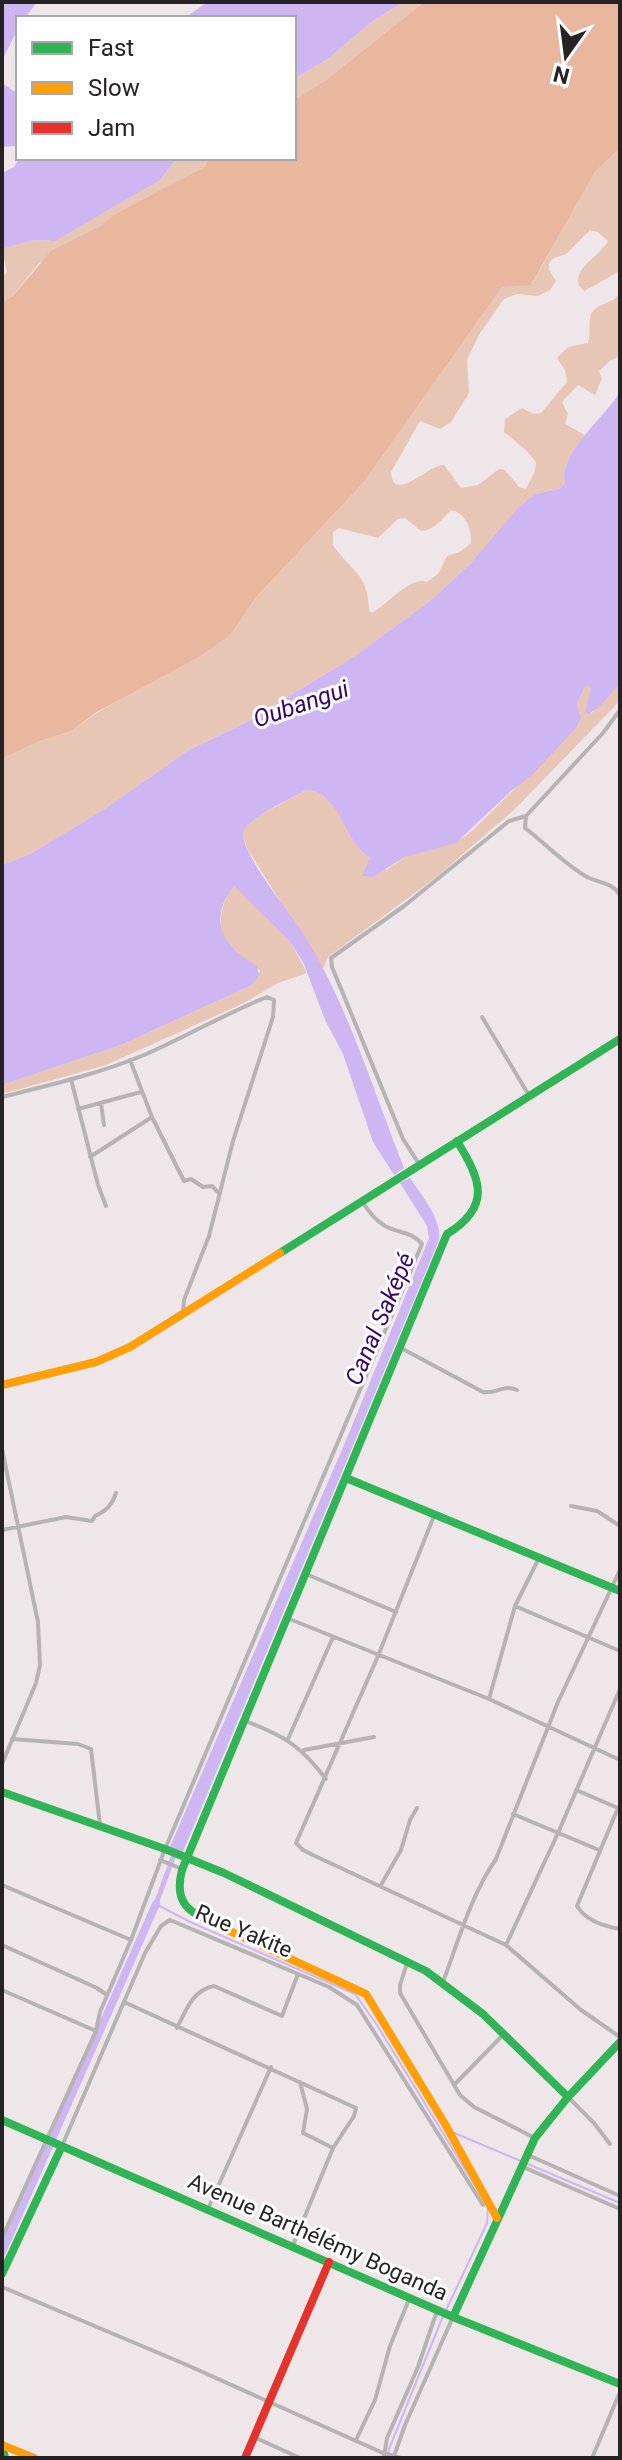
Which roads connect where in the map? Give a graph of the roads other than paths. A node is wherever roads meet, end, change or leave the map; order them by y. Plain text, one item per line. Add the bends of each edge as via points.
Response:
1 (620, 710) edge
2 (526, 816) junction
3 (620, 895) edge
4 (482, 1017) dead end
5 (620, 1039) edge
6 (130, 1060) junction
7 (71, 1079) junction
8 (141, 1092) junction
9 (2, 1097) edge
10 (530, 1097) junction
11 (101, 1103) junction
12 (78, 1109) junction
13 (152, 1117) junction
14 (104, 1125) dead end
15 (457, 1141) junction
16 (90, 1157) junction
17 (417, 1166) junction
18 (220, 1194) junction
19 (362, 1201) junction
20 (106, 1206) dead end
21 (183, 1313) junction
22 (401, 1348) junction
23 (2, 1385) edge
24 (517, 1390) dead end
25 (2, 1449) edge
26 (346, 1478) junction
27 (116, 1493) dead end
28 (571, 1506) dead end
29 (434, 1516) junction
30 (18, 1525) junction
31 (620, 1526) edge
32 (2, 1530) edge
33 (540, 1556) junction
34 (620, 1570) edge
35 (306, 1574) junction
36 (616, 1590) edge
37 (515, 1606) junction
38 (396, 1612) junction
39 (287, 1618) junction
40 (333, 1637) junction
41 (589, 1639) junction
42 (620, 1651) edge
43 (378, 1656) junction
44 (620, 1689) edge
45 (489, 1699) junction
46 (617, 1703) edge
47 (243, 1720) junction
48 (549, 1728) junction
49 (374, 1737) dead end
50 (12, 1739) junction
51 (288, 1739) junction
52 (340, 1744) junction
53 (594, 1749) junction
54 (304, 1750) junction
55 (620, 1760) edge
56 (2, 1764) edge
57 (326, 1779) junction
58 (576, 1790) junction
59 (2, 1792) edge
60 (417, 1808) dead end
61 (619, 1809) edge
62 (513, 1814) junction
63 (100, 1827) junction
64 (558, 1833) junction
65 (165, 1849) junction
66 (599, 1850) junction
67 (187, 1858) junction
68 (160, 1860) junction
69 (182, 1869) junction
70 (2, 1885) edge
71 (381, 1885) junction
72 (465, 1924) junction
73 (620, 1929) edge
74 (131, 1940) junction
75 (2, 1945) edge
76 (506, 1945) junction
77 (407, 1963) junction
78 (298, 1974) junction
79 (443, 1983) junction
80 (2, 1990) edge
81 (107, 1995) junction
82 (124, 2002) junction
83 (177, 2028) junction
84 (96, 2031) junction
85 (504, 2034) junction
86 (620, 2040) edge
87 (271, 2067) junction
88 (300, 2082) junction
89 (455, 2084) junction
90 (568, 2097) junction
91 (2, 2120) edge
92 (535, 2138) junction
93 (48, 2139) junction
94 (610, 2144) dead end
95 (60, 2145) junction
96 (333, 2148) junction
97 (525, 2161) junction
98 (620, 2196) edge
99 (483, 2205) dead end
100 (208, 2209) junction
101 (620, 2209) edge
102 (497, 2218) junction
103 (2, 2238) edge
104 (293, 2245) junction
105 (330, 2261) junction
106 (2, 2274) edge
107 (2, 2287) edge
108 (410, 2297) junction
109 (445, 2313) junction
110 (620, 2384) edge
111 (620, 2392) edge
112 (268, 2403) junction
113 (254, 2437) junction
114 (356, 2440) junction
115 (2, 2445) edge
116 (383, 2456) edge
117 (394, 2456) edge
118 (5, 2458) edge
119 (34, 2458) edge
120 (245, 2458) edge
121 (300, 2458) edge
122 (401, 2458) edge
123 (592, 2458) edge

1 - 2 street
2 - 3 street via 525,828 584,876
2 - 17 street via 509,821 331,958
4 - 10 street
5 - 10 street
6 - 7 street
6 - 8 street
6 - 18 street via 246,1005 267,997 274,1000
7 - 9 street
7 - 12 street
8 - 11 street
8 - 13 street
10 - 15 street
11 - 12 street
11 - 14 street
12 - 16 street
13 - 16 street
13 - 18 street via 184,1181 212,1186
15 - 17 street
15 - 22 street via 479,1180 478,1204 447,1234
16 - 20 street
17 - 19 street
18 - 21 street
19 - 21 street
19 - 65 street via 384,1226 422,1244
21 - 23 street via 113,1356
22 - 24 street via 483,1392
22 - 26 street
25 - 30 street
26 - 29 street
26 - 35 street
27 - 30 street via 92,1521 66,1517
28 - 31 street via 597,1511
29 - 33 street
29 - 38 street
30 - 32 street
30 - 50 street via 38,1622 40,1665
33 - 36 street
33 - 37 street
34 - 36 street
35 - 38 street
35 - 39 street
36 - 41 street
37 - 41 street
37 - 45 street
38 - 43 street
39 - 40 street
39 - 47 street
40 - 43 street
40 - 51 street
41 - 42 street
41 - 48 street
43 - 45 street
43 - 52 street
44 - 46 street
45 - 48 street
46 - 53 street
47 - 51 street
47 - 67 street
48 - 53 street
48 - 62 street
49 - 52 street
50 - 56 street
50 - 63 street via 91,1749
51 - 54 street
52 - 54 street
52 - 57 street
53 - 55 street
53 - 58 street
54 - 57 street
57 - 71 street via 296,1843
58 - 61 street
58 - 64 street
59 - 63 street
60 - 71 street
61 - 66 street
62 - 64 street
62 - 72 street
63 - 65 street
64 - 66 street
64 - 76 street
65 - 67 street
65 - 68 street
66 - 73 street via 577,1906 599,1923
67 - 69 street
67 - 77 street
68 - 69 street
68 - 74 street
69 - 102 street via 178,1896 194,1914 366,1994
70 - 74 street
71 - 72 street
72 - 76 street
72 - 79 street
74 - 81 street
75 - 81 street
76 - 86 street
77 - 79 street
77 - 89 street via 399,1989
78 - 82 street, Rue Yakite via 170,1920 145,1953
78 - 83 street via 282,2016 214,1986 203,1988 190,2002
78 - 99 street, Rue Yakite via 357,2005
79 - 85 street
80 - 84 street
81 - 84 street
82 - 83 street
82 - 95 street, Rue Yakite
83 - 87 street
84 - 93 street
85 - 89 street
85 - 90 street
86 - 90 street
87 - 88 street
87 - 100 street
88 - 96 street via 307,2109 303,2133
88 - 96 street via 356,2108
89 - 92 street via 466,2102
90 - 92 street
90 - 94 street
91 - 93 street, Avenue Barthélémy Boganda
92 - 97 street
93 - 95 street, Avenue Barthélémy Boganda
93 - 103 street
95 - 100 street, Avenue Barthélémy Boganda
95 - 106 street, Rue Yakite
96 - 104 street
97 - 98 street
97 - 101 street
97 - 102 street
100 - 104 street, Avenue Barthélémy Boganda
102 - 109 street
104 - 105 street, Avenue Barthélémy Boganda
105 - 108 street, Avenue Barthélémy Boganda
105 - 112 street
107 - 112 street
108 - 109 street, Avenue Barthélémy Boganda
108 - 114 street
109 - 110 street, Avenue Barthélémy Boganda
109 - 116 street
109 - 117 street
111 - 123 street
112 - 113 street
112 - 114 street
113 - 120 street
113 - 121 street
114 - 116 street
115 - 118 street
115 - 119 street
116 - 117 street
117 - 122 street

